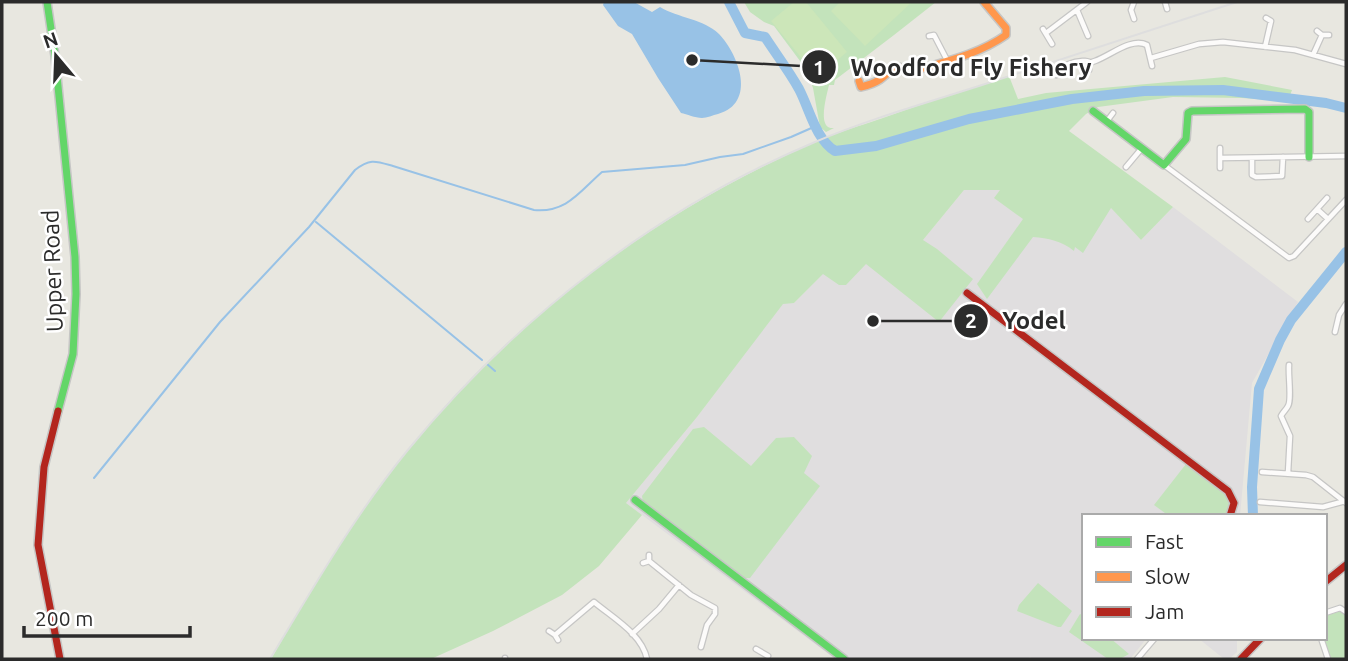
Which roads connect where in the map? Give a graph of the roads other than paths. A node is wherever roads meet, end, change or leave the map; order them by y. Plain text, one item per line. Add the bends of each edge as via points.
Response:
1 (47, 2) edge
2 (984, 2) edge
3 (1087, 2) edge
4 (1135, 2) edge
5 (1165, 2) edge
6 (1167, 9) dead end
7 (1077, 10) junction
8 (1134, 19) dead end
9 (1278, 19) dead end
10 (934, 35) dead end
11 (1329, 35) dead end
12 (1088, 36) dead end
13 (1052, 44) dead end
14 (1265, 47) junction
15 (1313, 55) junction
16 (1151, 58) junction
17 (947, 60) junction
18 (1088, 62) junction
19 (1346, 64) edge
20 (1152, 66) dead end
21 (1089, 70) dead end
22 (1056, 75) dead end
23 (861, 87) dead end
24 (1093, 111) dead end
25 (1113, 113) dead end
26 (1107, 121) junction
27 (1142, 148) junction
28 (1220, 148) dead end
29 (1346, 156) edge
30 (1283, 157) junction
31 (1309, 157) junction
32 (1252, 158) junction
33 (1220, 159) junction
34 (1164, 165) junction
35 (1126, 167) dead end
36 (1220, 168) dead end
37 (1327, 198) dead end
38 (1346, 200) edge
39 (1317, 209) junction
40 (1308, 219) dead end
41 (1328, 219) junction
42 (967, 293) dead end
43 (1345, 307) edge
44 (1335, 332) dead end
45 (1289, 365) dead end
46 (1262, 472) dead end
47 (1288, 473) junction
48 (635, 500) dead end
49 (1260, 502) dead end
50 (1346, 502) edge
51 (1231, 514) edge
52 (649, 555) dead end
53 (1346, 565) edge
54 (1327, 580) edge
55 (679, 585) junction
56 (588, 596) dead end
57 (1340, 601) dead end
58 (594, 602) junction
59 (1344, 610) edge
60 (549, 631) dead end
61 (632, 634) junction
62 (694, 637) dead end
63 (703, 637) junction
64 (1153, 640) edge
65 (1322, 640) edge
66 (1259, 641) edge
67 (701, 647) dead end
68 (756, 649) dead end
69 (60, 659) edge
70 (647, 659) edge
71 (759, 659) edge
72 (844, 659) edge
73 (1137, 659) edge
74 (1241, 659) edge
75 (1328, 659) edge

1 - 69 main road, Upper Road via 76,294 73,354 44,467 37,545
2 - 17 main road via 1004,24 1006,33 986,47
3 - 7 street
4 - 8 street via 1131,9
5 - 6 street
7 - 12 street
7 - 13 street via 1044,31
9 - 14 street via 1268,20
10 - 17 street
11 - 15 street via 1319,33
14 - 15 street
14 - 16 street via 1210,42
15 - 19 street
16 - 18 street via 1147,45 1141,43
16 - 20 street
17 - 23 main road via 914,71 895,66 879,83
18 - 21 street
18 - 22 street via 1064,66
24 - 26 main road
25 - 26 street
26 - 27 main road
27 - 34 main road
27 - 35 street
28 - 33 street
29 - 31 street
30 - 31 street
30 - 32 street
30 - 32 street via 1282,176 1256,177 1252,175
31 - 34 main road via 1306,109 1192,111 1187,116 1186,139
32 - 33 street
33 - 36 street
34 - 41 street via 1287,258
37 - 39 street
38 - 41 street
39 - 40 street
39 - 41 street
42 - 51 main road via 1228,491 1235,501
43 - 44 street
45 - 47 street via 1290,400 1281,416 1290,436
46 - 47 street
47 - 50 street via 1314,477
48 - 72 main road
49 - 50 street via 1323,507
52 - 55 street via 646,562
53 - 54 main road
55 - 61 street
55 - 63 street via 715,609
56 - 58 street
57 - 59 street
58 - 60 street via 556,637
58 - 61 street
61 - 70 street
62 - 63 street
63 - 67 street
64 - 73 street
65 - 75 street
66 - 74 main road
68 - 71 street via 765,654

